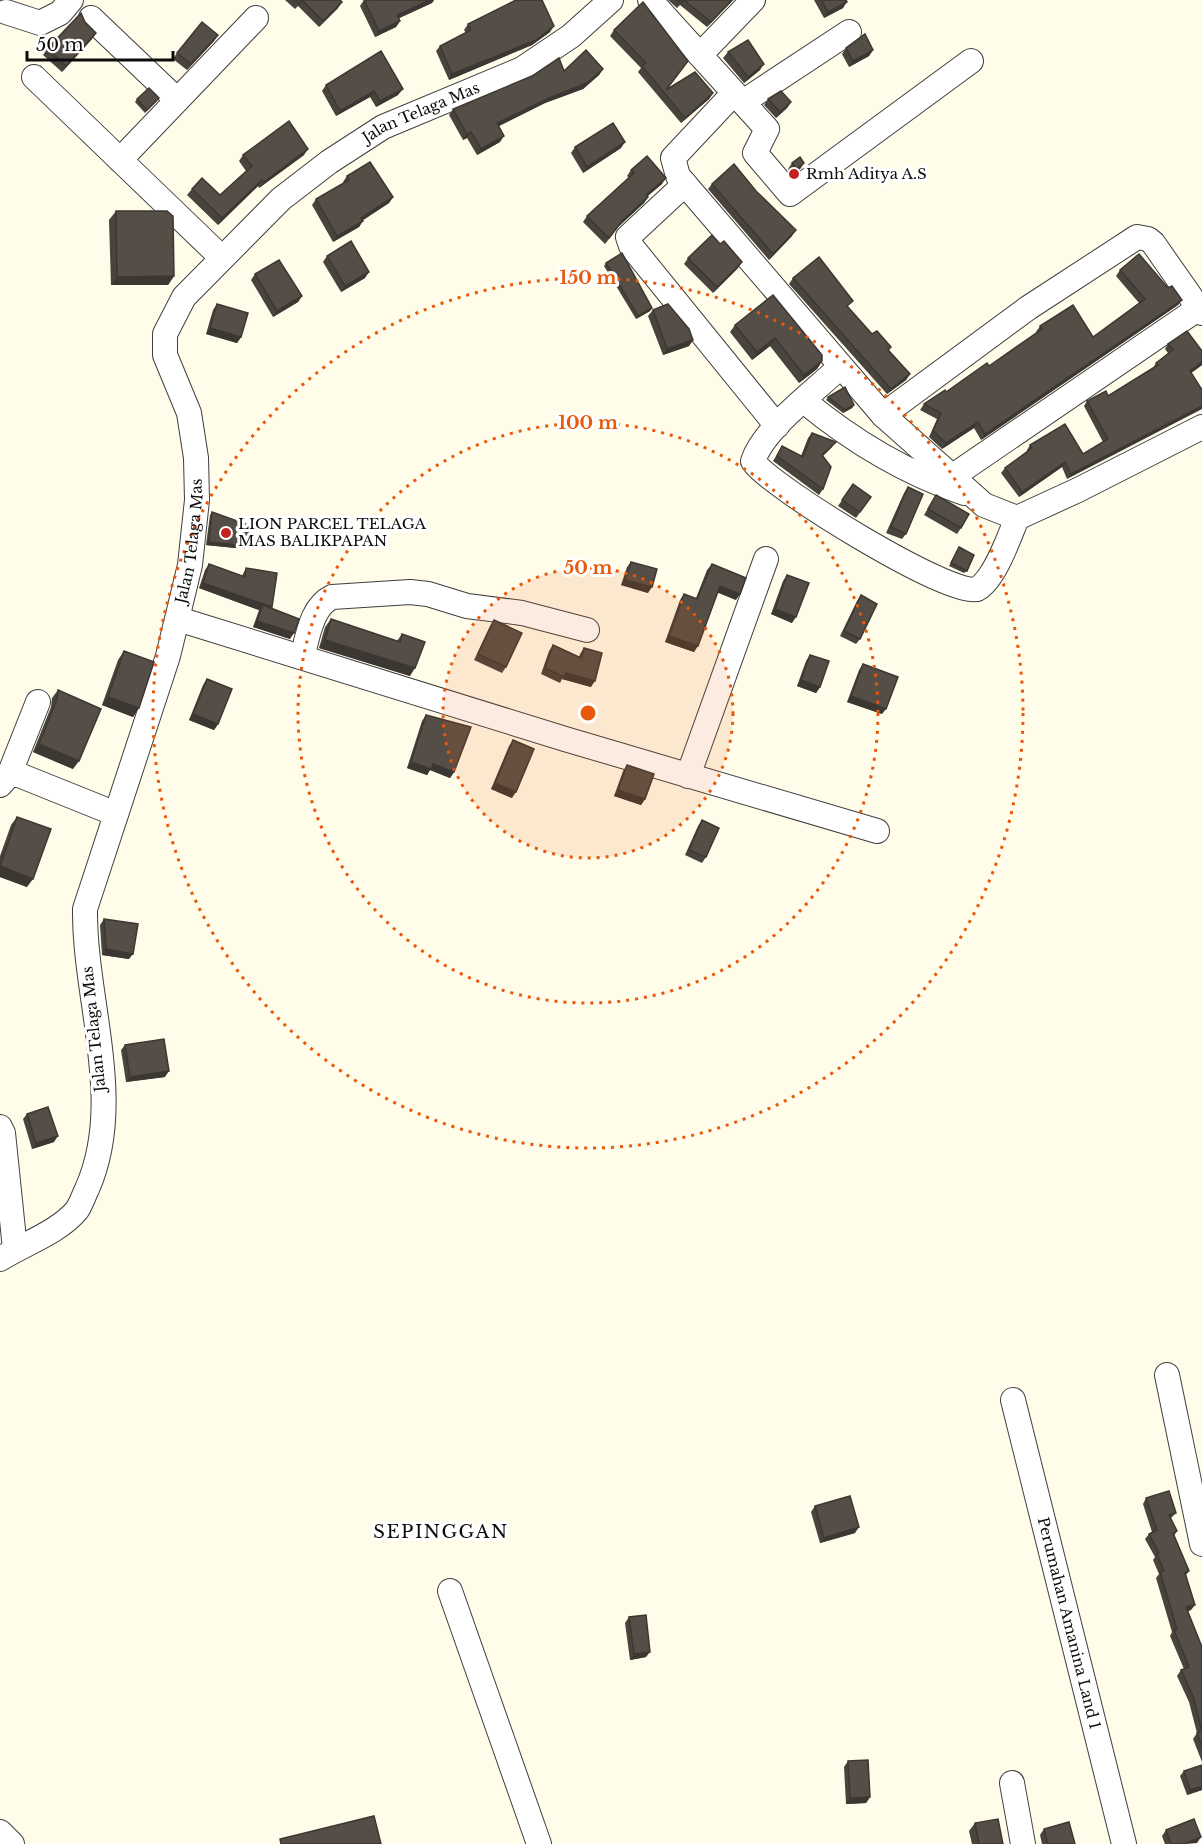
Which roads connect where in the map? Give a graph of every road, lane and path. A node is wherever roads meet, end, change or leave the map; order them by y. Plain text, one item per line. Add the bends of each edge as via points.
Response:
1 (71, 0) edge
2 (611, 0) edge
3 (650, 0) edge
4 (753, 0) edge
5 (9, 7) edge
6 (92, 18) dead end
7 (256, 18) dead end
8 (849, 32) dead end
9 (700, 55) junction
10 (971, 61) dead end
11 (34, 77) dead end
12 (738, 98) junction
13 (177, 100) junction
14 (120, 160) junction
15 (685, 184) junction
16 (222, 258) junction
17 (1200, 311) edge
18 (840, 367) junction
19 (804, 401) junction
20 (883, 415) junction
21 (777, 426) junction
22 (1202, 427) edge
23 (953, 476) junction
24 (972, 495) junction
25 (1017, 518) junction
26 (766, 559) dead end
27 (178, 619) junction
28 (587, 630) dead end
29 (302, 657) junction
30 (38, 702) dead end
31 (688, 776) junction
32 (4, 780) edge
33 (116, 814) junction
34 (877, 831) dead end
35 (0, 1127) edge
36 (8, 1254) edge
37 (1167, 1375) dead end
38 (1013, 1400) dead end
39 (1202, 1544) edge
40 (450, 1591) dead end
41 (1012, 1783) dead end
42 (0, 1832) edge
43 (12, 1844) edge
44 (539, 1844) edge
45 (1023, 1844) edge
46 (1125, 1844) edge

1 - 5 street via 60,13 40,23
2 - 16 street, Jalan Telaga Mas via 571,36 522,69 383,128 329,162 281,199
3 - 9 street
4 - 9 street
6 - 13 street
7 - 13 street
8 - 12 street
9 - 12 street
10 - 12 street via 790,194 755,153 767,129
11 - 14 street
12 - 15 street via 673,158 678,176
13 - 14 street
14 - 16 street
15 - 18 street
15 - 21 street via 628,237 631,246
16 - 27 street, Jalan Telaga Mas via 184,297 165,334 165,355 189,413 196,458 197,500 190,565
17 - 20 street via 1153,243 1137,237 1028,308
17 - 23 street
18 - 19 street
18 - 20 street
19 - 21 street
19 - 24 street via 839,430 942,485
20 - 23 street
21 - 25 street via 756,450 753,461 758,470 828,518 942,582 967,591 977,589 988,579
22 - 25 street
23 - 24 street
24 - 25 street via 984,505
26 - 31 street
27 - 29 street
27 - 33 street, Jalan Telaga Mas
28 - 29 street via 522,613 467,606 428,594 332,597 317,610
29 - 31 street
30 - 32 street
31 - 34 street
32 - 33 street via 27,778
33 - 36 street, Jalan Telaga Mas via 85,909 85,942 102,1075 101,1151 77,1210
35 - 36 street
37 - 39 street
38 - 46 street, Perumahan Amanina Land 1
40 - 44 street
41 - 45 street
42 - 43 street

